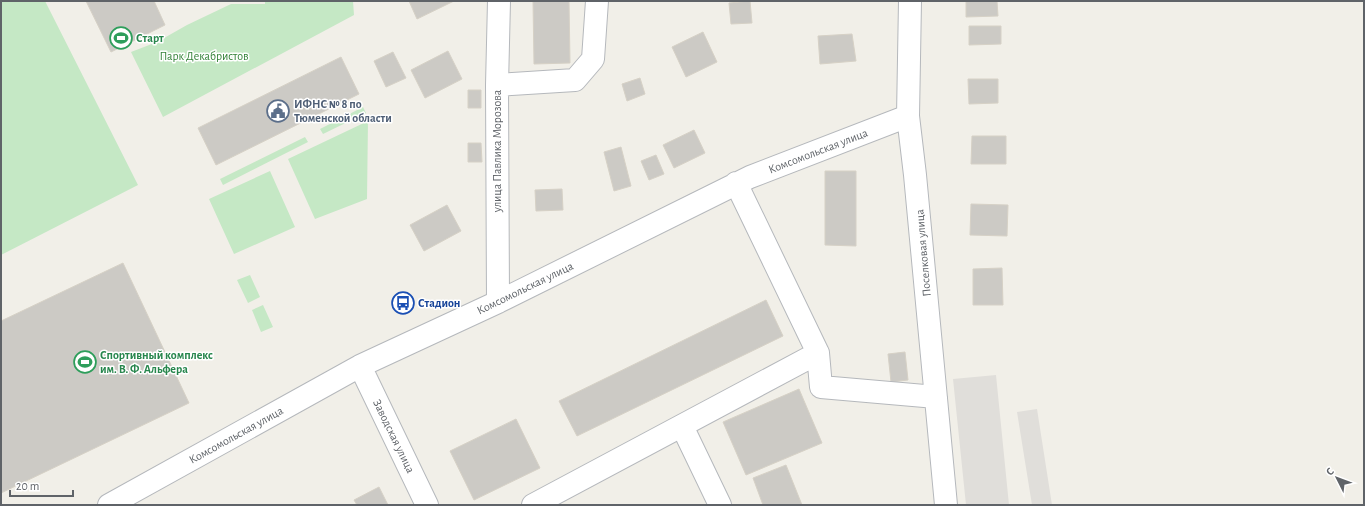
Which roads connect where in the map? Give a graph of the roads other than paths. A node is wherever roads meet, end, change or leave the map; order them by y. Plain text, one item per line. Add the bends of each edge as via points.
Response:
1 (499, 1) edge
2 (597, 1) edge
3 (910, 1) edge
4 (497, 85) junction
5 (908, 116) junction
6 (736, 183) junction
7 (498, 302) junction
8 (818, 354) junction
9 (360, 366) junction
10 (936, 397) junction
11 (682, 426) junction
12 (558, 499) edge
13 (109, 505) edge
14 (427, 505) edge
15 (533, 505) edge
16 (720, 505) edge
17 (946, 505) edge

1 - 4 street, улица Павлика Морозова
2 - 4 street via 593,59 574,80
3 - 5 street, Поселковая улица
4 - 7 street, улица Павлика Морозова
5 - 6 street, Комсомольская улица
5 - 10 street, Поселковая улица
6 - 7 street, Комсомольская улица
6 - 8 street
7 - 9 street, Комсомольская улица
8 - 10 street via 821,387
8 - 11 street
9 - 13 street, Комсомольская улица
9 - 14 street, Заводская улица
10 - 17 street, Поселковая улица
11 - 12 street
11 - 16 street
12 - 15 street

